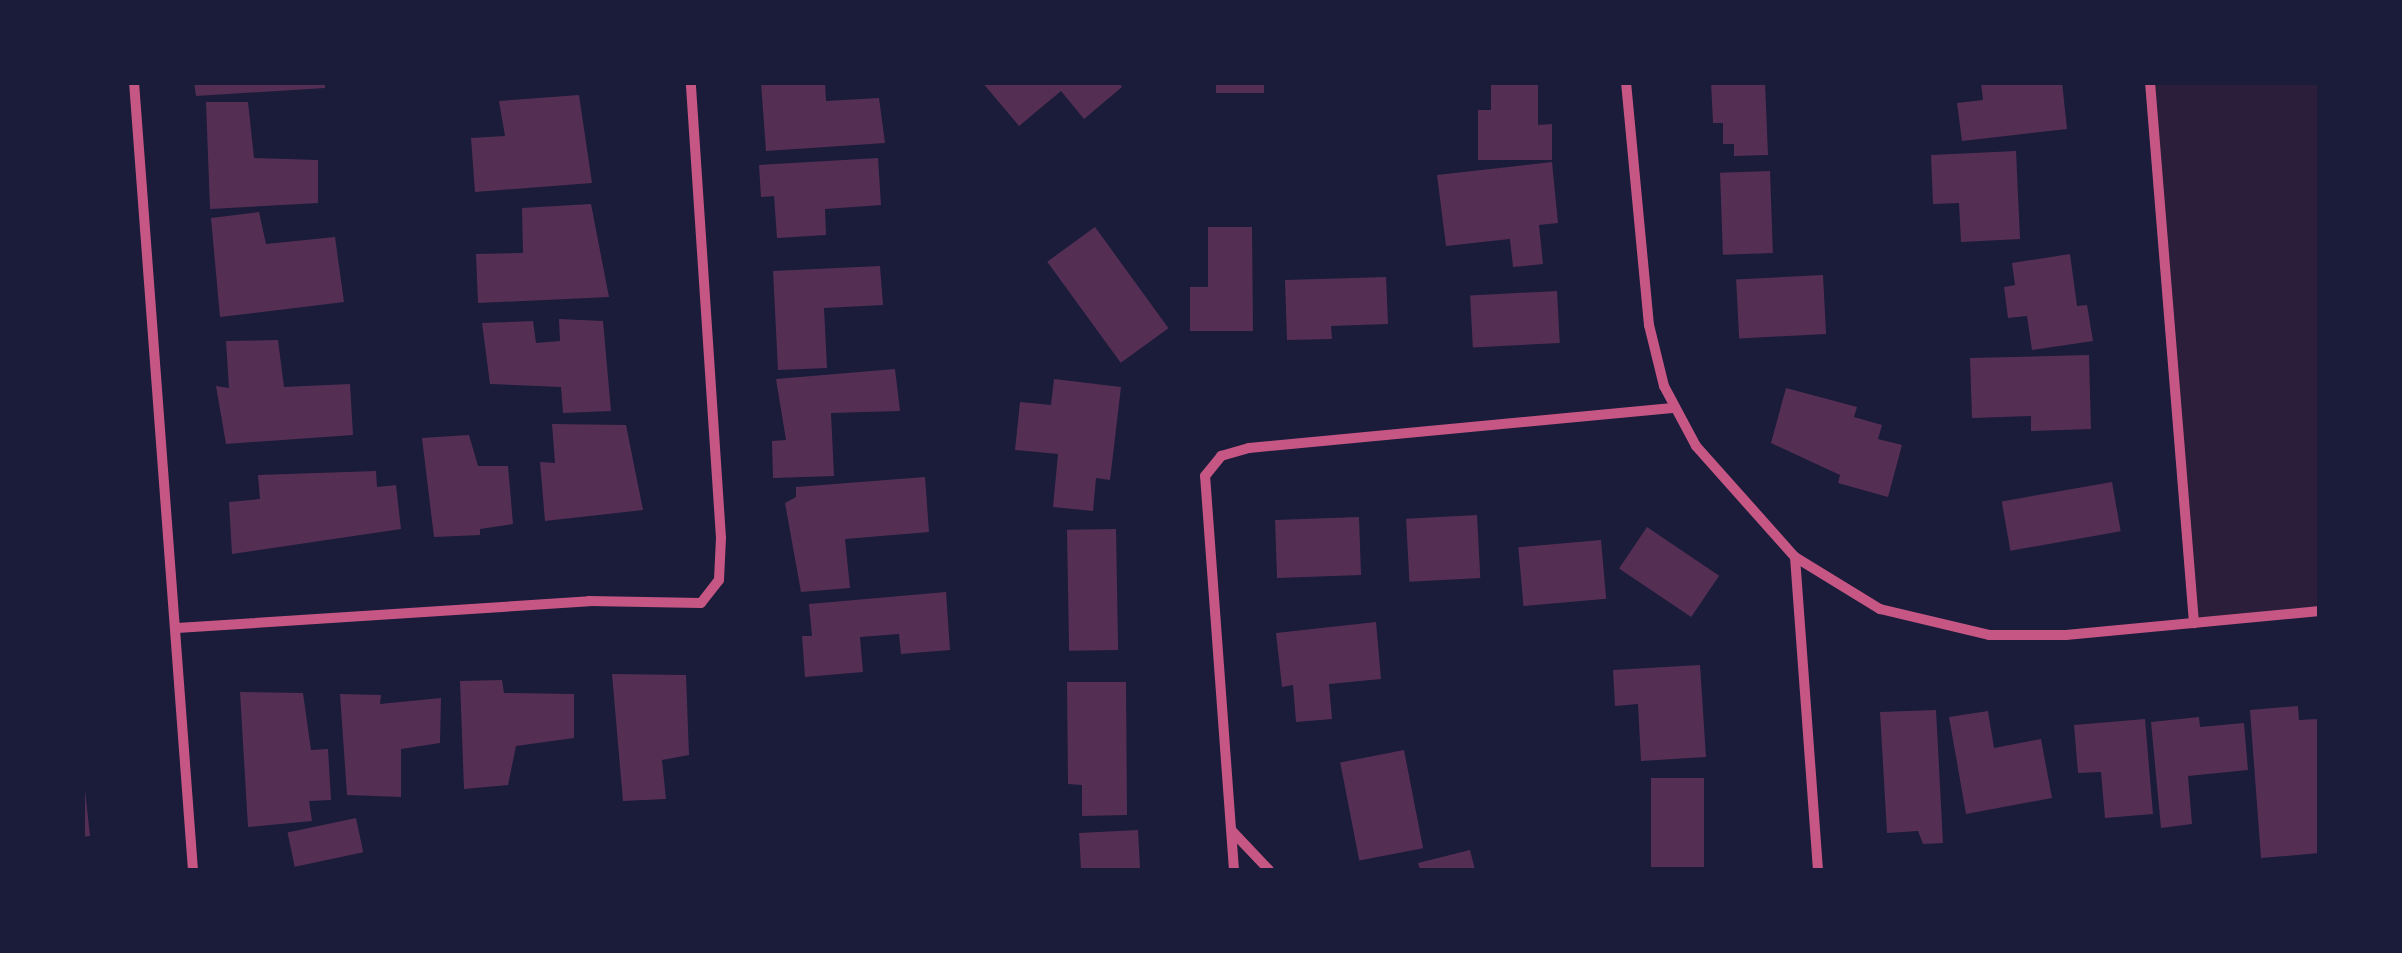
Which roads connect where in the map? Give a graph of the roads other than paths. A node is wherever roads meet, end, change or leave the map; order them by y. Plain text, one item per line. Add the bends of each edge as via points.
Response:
1 (134, 82) edge
2 (690, 82) edge
3 (1626, 82) edge
4 (2150, 82) edge
5 (1674, 408) junction
6 (1795, 557) junction
7 (2320, 610) edge
8 (2194, 623) junction
9 (176, 628) junction
10 (1232, 830) junction
11 (193, 870) edge
12 (1234, 870) edge
13 (1269, 870) edge
14 (1818, 870) edge

1 - 9 street
2 - 9 street via 721,538 720,580 701,603 590,601
3 - 5 street via 1649,326
4 - 8 street
5 - 6 street via 1696,446
5 - 10 street via 1220,456 1205,476
6 - 8 street via 1880,609 1990,635
6 - 14 street
7 - 8 street
9 - 11 street
10 - 12 street
10 - 13 street

